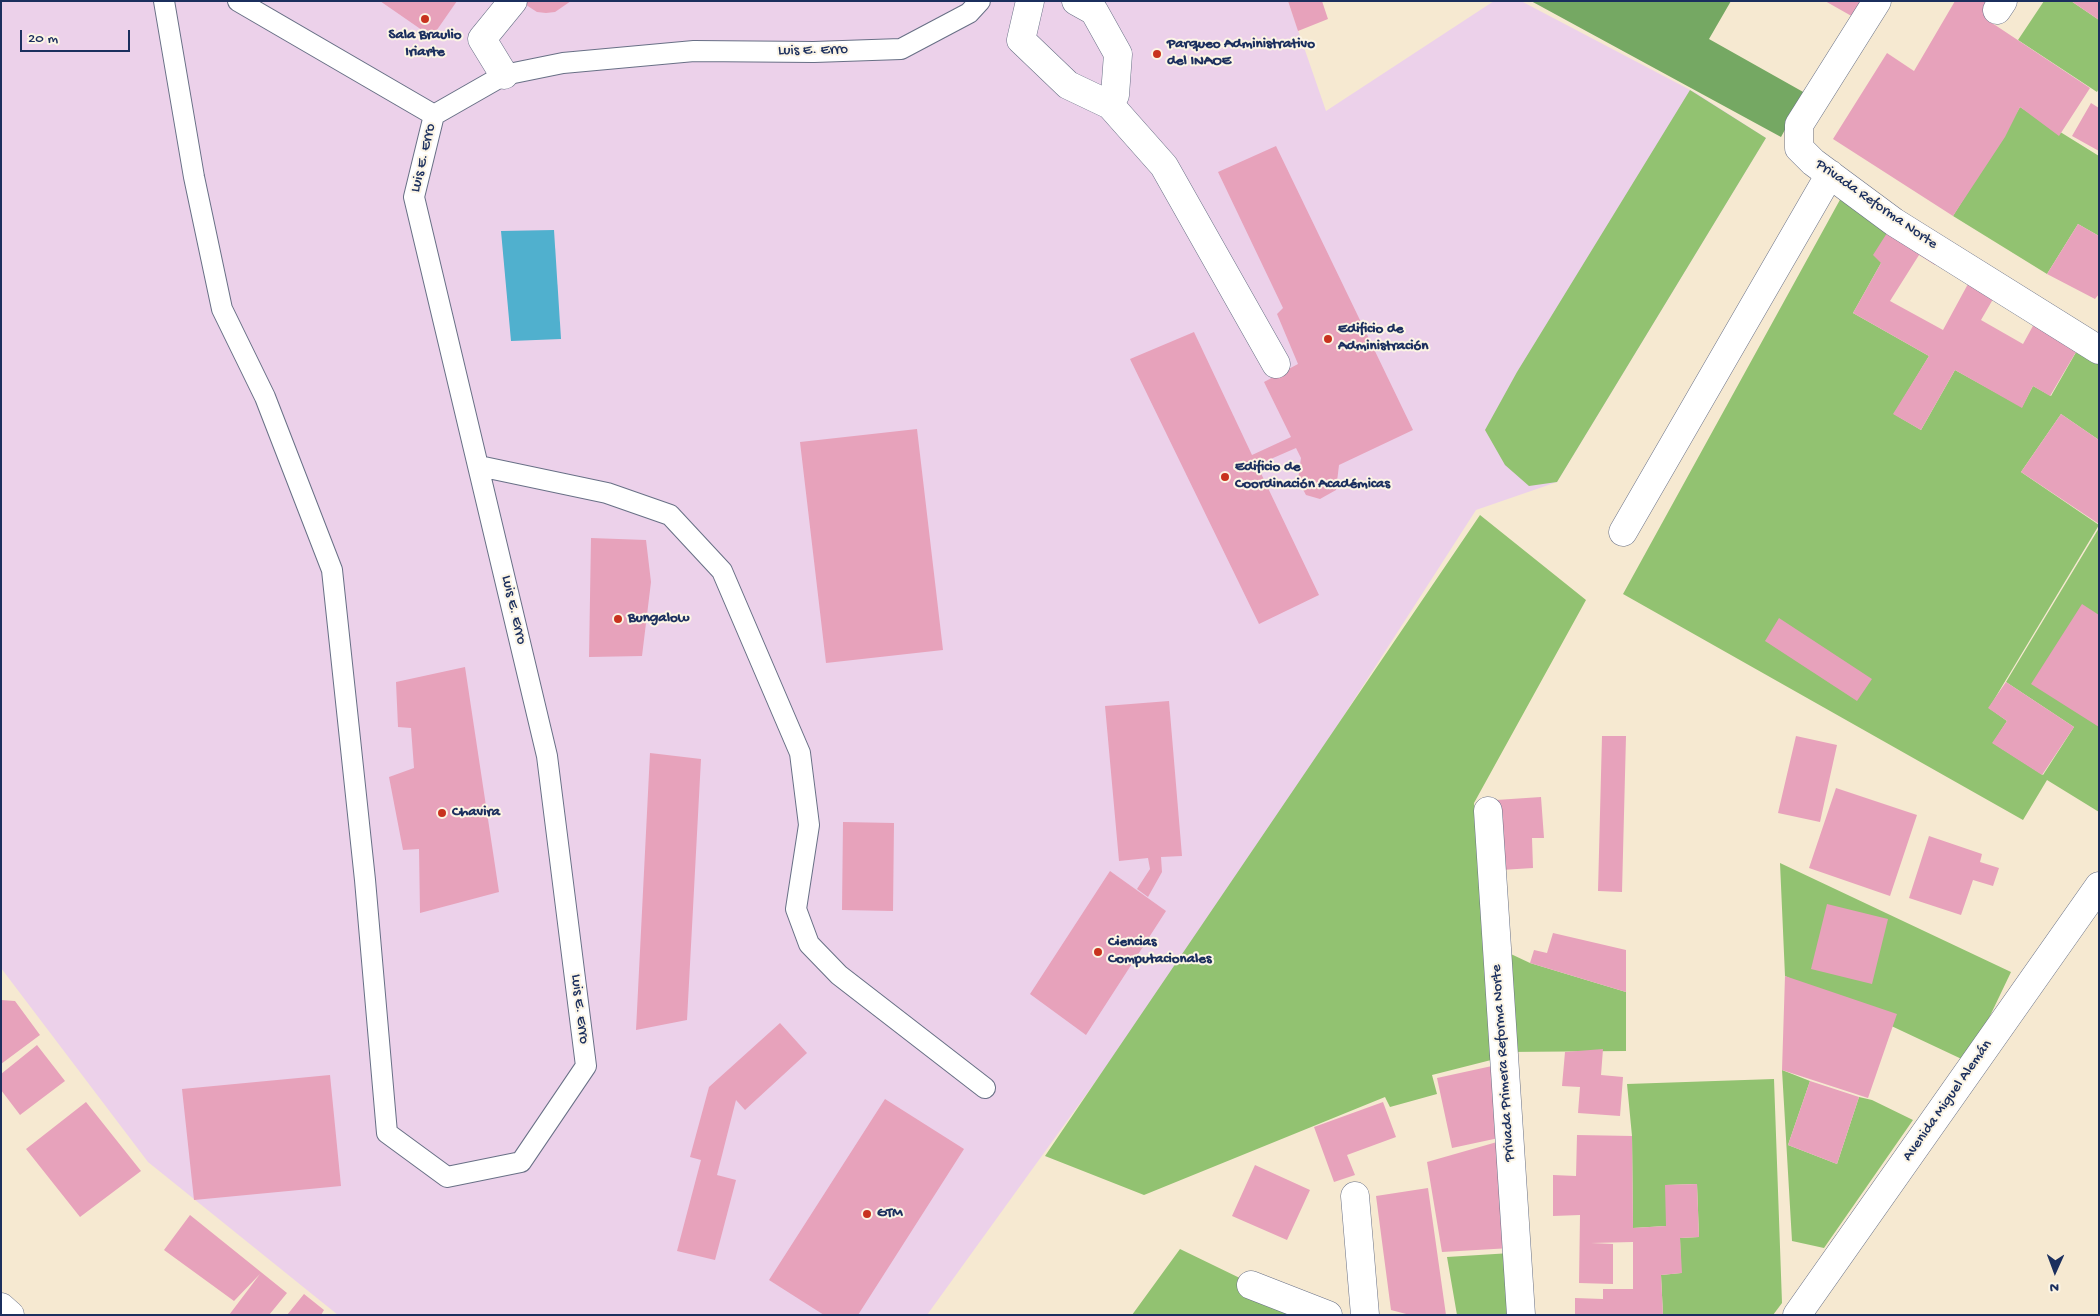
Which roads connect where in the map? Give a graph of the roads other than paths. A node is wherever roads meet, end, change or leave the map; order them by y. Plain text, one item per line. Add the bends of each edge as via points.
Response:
1 (164, 1) edge
2 (238, 1) edge
3 (513, 1) edge
4 (980, 1) edge
5 (1030, 1) edge
6 (1076, 1) edge
7 (1876, 1) edge
8 (504, 75) junction
9 (1110, 105) junction
10 (434, 115) junction
11 (1830, 174) junction
12 (2099, 350) edge
13 (1276, 364) dead end
14 (478, 466) junction
15 (1623, 532) dead end
16 (1488, 811) dead end
17 (2099, 886) edge
18 (985, 1088) dead end
19 (1355, 1196) dead end
20 (1251, 1285) dead end
21 (1, 1307) edge
22 (10, 1315) edge
23 (1328, 1315) edge
24 (1365, 1315) edge
25 (1521, 1315) edge
26 (1797, 1315) edge

1 - 14 lane, Luis E. Erro via 194,177 222,309 265,397 332,570 365,880 387,1134 447,1177 521,1162 586,1066 547,756
2 - 10 lane
3 - 8 street via 482,39
4 - 8 lane, Luis E. Erro via 969,13 901,49 694,51 563,63
5 - 9 street via 1021,40 1068,85
6 - 9 street via 1094,12 1118,54 1115,95
7 - 11 street, Privada Reforma Norte via 1799,125 1799,148
8 - 10 lane, Luis E. Erro
9 - 13 street via 1164,166
10 - 14 lane, Luis E. Erro via 414,197
11 - 12 street, Privada Reforma Norte via 1894,222
11 - 15 street
14 - 18 lane via 607,493 670,515 722,571 800,753 809,825 796,909 810,944 839,975
16 - 25 street, Privada Primera Reforma Norte
17 - 26 street, Avenida Miguel Alemán
19 - 24 street
20 - 23 street
21 - 22 street

